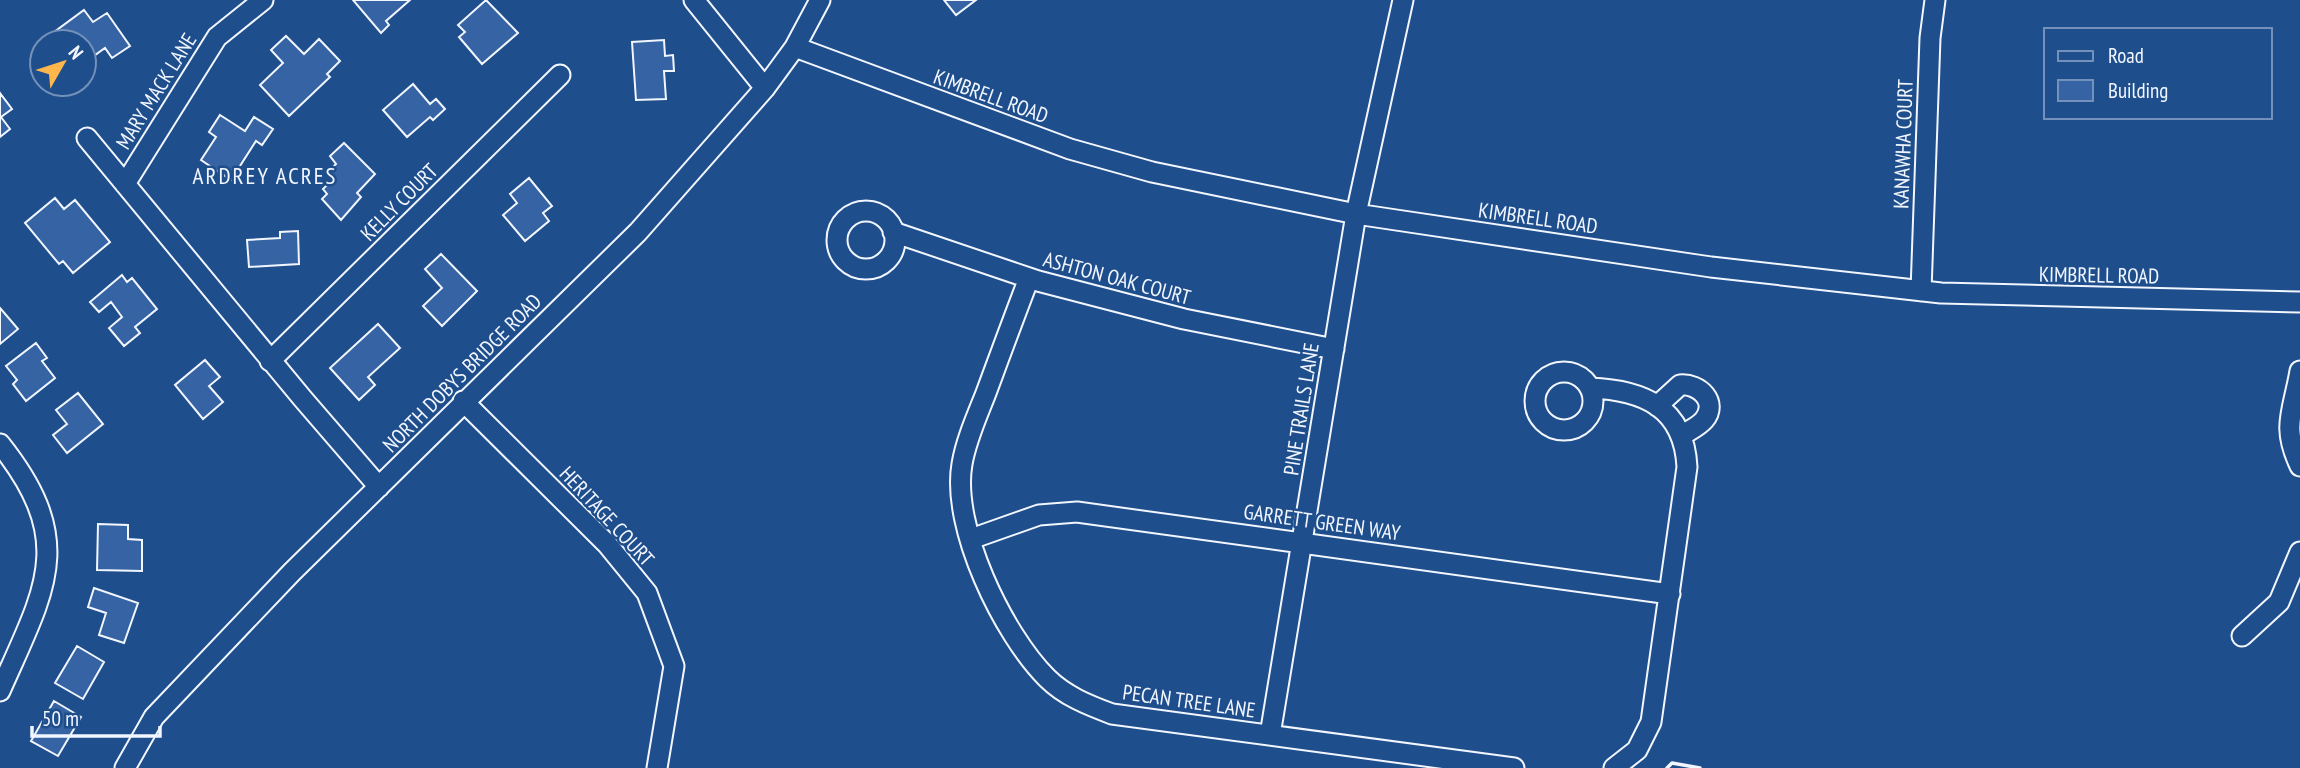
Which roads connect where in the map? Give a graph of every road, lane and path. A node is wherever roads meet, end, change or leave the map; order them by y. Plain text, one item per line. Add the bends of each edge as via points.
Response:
1 (263, 0) edge
2 (694, 0) edge
3 (820, 0) edge
4 (1403, 0) edge
5 (1935, 0) edge
6 (795, 47) junction
7 (560, 75) dead end
8 (765, 88) junction
9 (87, 138) dead end
10 (125, 184) junction
11 (1356, 214) junction
12 (893, 232) dead end
13 (1029, 278) junction
14 (1921, 291) junction
15 (2300, 302) edge
16 (1334, 349) junction
17 (270, 360) junction
18 (2300, 371) edge
19 (1590, 388) dead end
20 (463, 401) junction
21 (1657, 406) junction
22 (1681, 436) junction
23 (0, 444) edge
24 (2300, 466) edge
25 (379, 487) junction
26 (971, 539) junction
27 (1302, 541) junction
28 (2300, 552) edge
29 (1670, 594) junction
30 (2242, 636) dead end
31 (0, 691) edge
32 (1270, 735) junction
33 (125, 768) edge
34 (657, 768) edge
35 (1514, 768) edge
36 (1614, 768) edge

1 - 10 street, MARY MACK LANE via 217,37
2 - 8 street
3 - 6 street, NORTH DOBYS BRIDGE ROAD
4 - 11 street
5 - 14 street, KANAWHA COURT
6 - 8 street, NORTH DOBYS BRIDGE ROAD
6 - 11 street, KIMBRELL ROAD via 1070,149 1152,173
7 - 17 street, KELLY COURT
8 - 20 street, NORTH DOBYS BRIDGE ROAD via 638,232
9 - 10 street
10 - 17 street
11 - 14 street, KIMBRELL ROAD via 1711,267
11 - 16 street, PINE TRAILS LANE
12 - 13 street, ASHTON OAK COURT
13 - 16 street, ASHTON OAK COURT via 1184,319
13 - 26 street, PECAN TREE LANE via 962,463 963,512
14 - 15 street, KIMBRELL ROAD
16 - 27 street, PINE TRAILS LANE
17 - 25 street
18 - 24 street via 2288,424 2289,443
19 - 21 street via 1640,394
20 - 25 street, NORTH DOBYS BRIDGE ROAD
20 - 34 street, HERITAGE COURT via 607,544 647,593 674,666
21 - 22 street
21 - 22 street via 1673,388 1688,384 1705,395 1707,415
22 - 29 street via 1688,467
23 - 31 street via 25,476 48,536 47,574
25 - 33 street, NORTH DOBYS BRIDGE ROAD via 155,718
26 - 27 street, GARRETT GREEN WAY via 1059,512
26 - 32 street, PECAN TREE LANE via 1015,636 1032,662 1066,694 1112,714
27 - 29 street, GARRETT GREEN WAY
27 - 32 street, PINE TRAILS LANE
28 - 30 street via 2279,602
29 - 36 street via 1651,722 1637,750
32 - 35 street, PECAN TREE LANE

